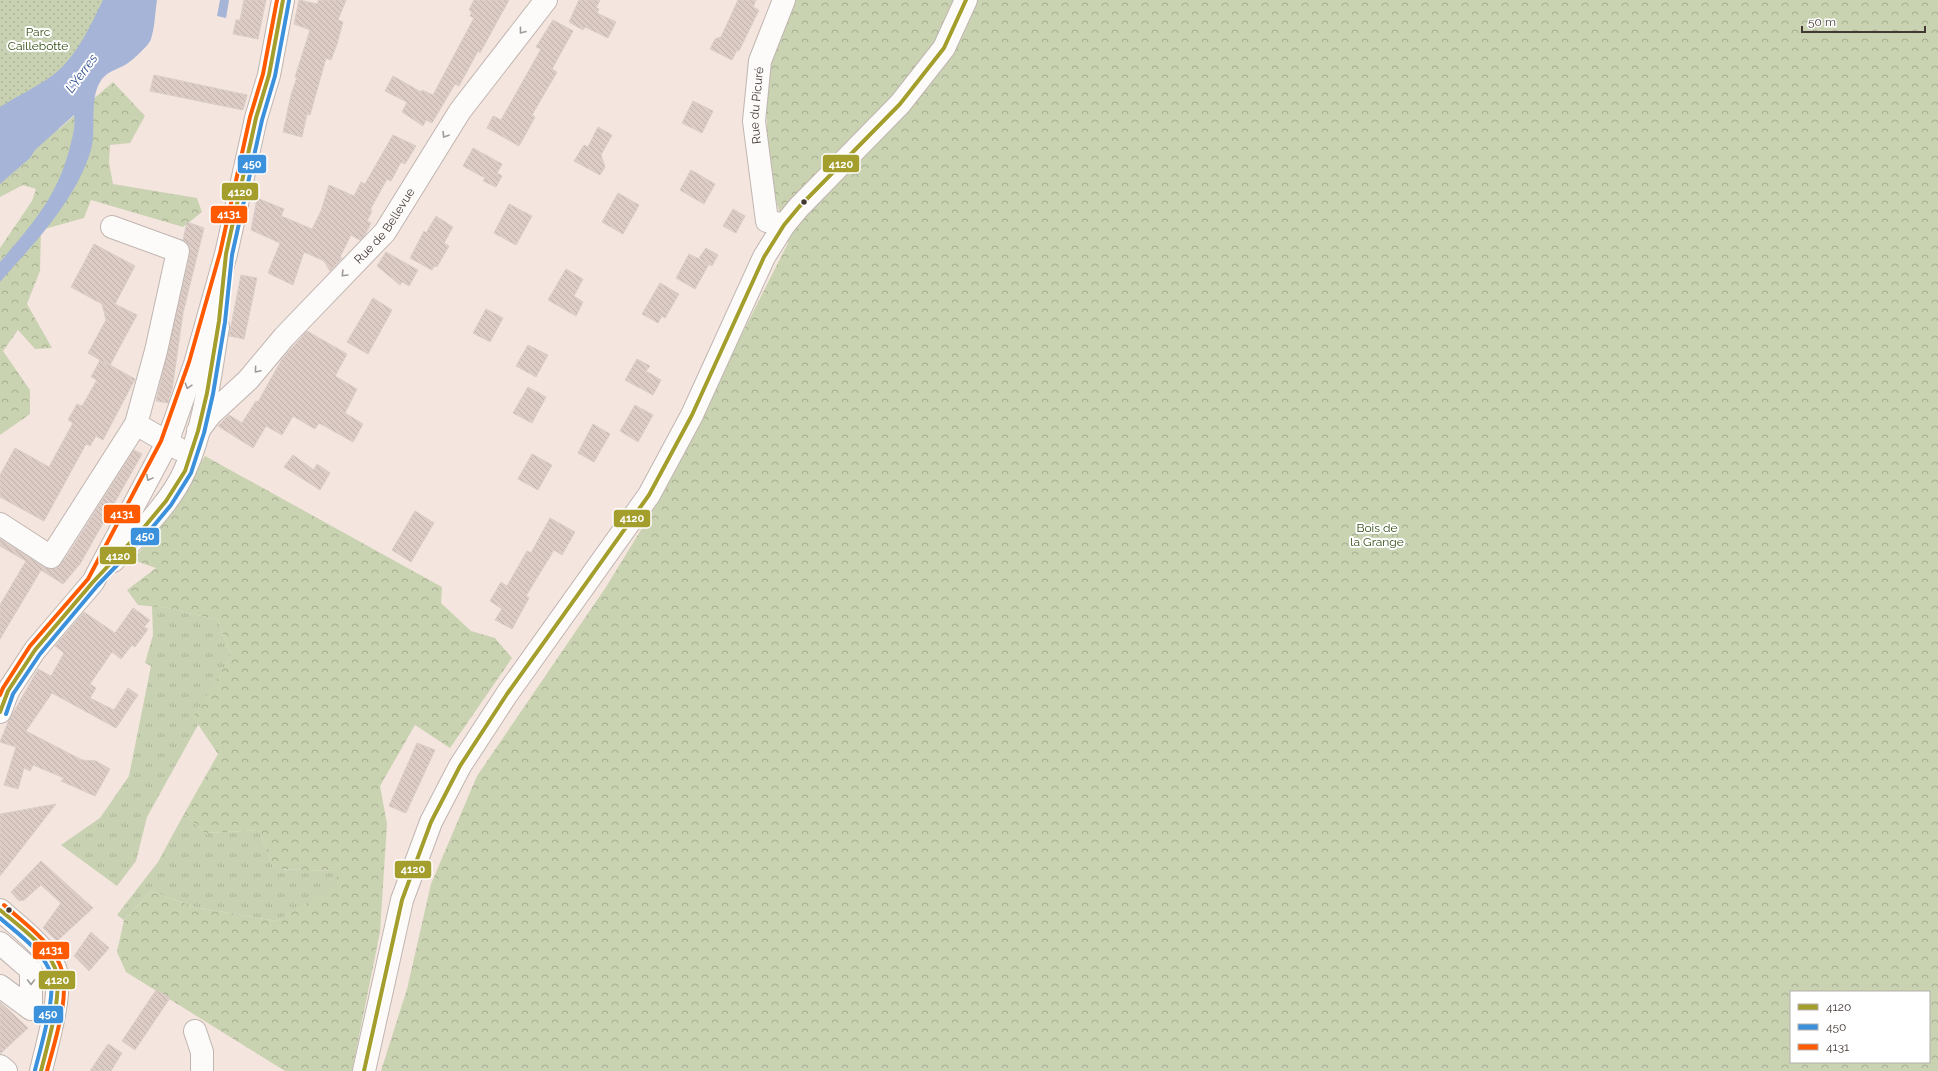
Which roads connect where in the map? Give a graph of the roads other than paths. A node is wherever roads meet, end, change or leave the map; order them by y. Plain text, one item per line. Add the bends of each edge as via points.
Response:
1 (283, 0) edge
2 (546, 0) edge
3 (784, 0) edge
4 (966, 0) edge
5 (784, 226) junction
6 (112, 227) dead end
7 (226, 254) junction
8 (136, 424) junction
9 (198, 431) junction
10 (171, 434) junction
11 (191, 455) junction
12 (0, 524) edge
13 (93, 582) junction
14 (4, 690) edge
15 (0, 712) edge
16 (0, 910) edge
17 (0, 943) edge
18 (0, 986) edge
19 (195, 1030) dead end
20 (0, 1066) edge
21 (6, 1071) edge
22 (41, 1071) edge
23 (202, 1071) edge
24 (364, 1071) edge

1 - 7 street via 270,75 256,118
2 -> 9 street, Rue de Bellevue via 460,111 385,232
3 - 5 street, Rue du Picuré via 760,61 754,121 767,221
4 - 5 street via 944,48 900,104 798,207
5 - 24 street via 764,257 692,415 649,495 507,694 460,766 431,822 402,900
6 - 8 street via 178,251 156,351
7 - 9 street via 219,321
7 -> 10 street via 195,364
8 - 10 street
8 - 12 street via 51,557
9 - 10 street
9 - 11 street
10 - 11 street
10 -> 13 street
11 - 13 street via 185,471 166,500
13 - 14 street
14 - 15 street
16 - 22 street via 43,950 55,969 58,990
17 -> 18 street via 31,970 31,1009
19 - 23 street via 202,1052
20 - 21 street

